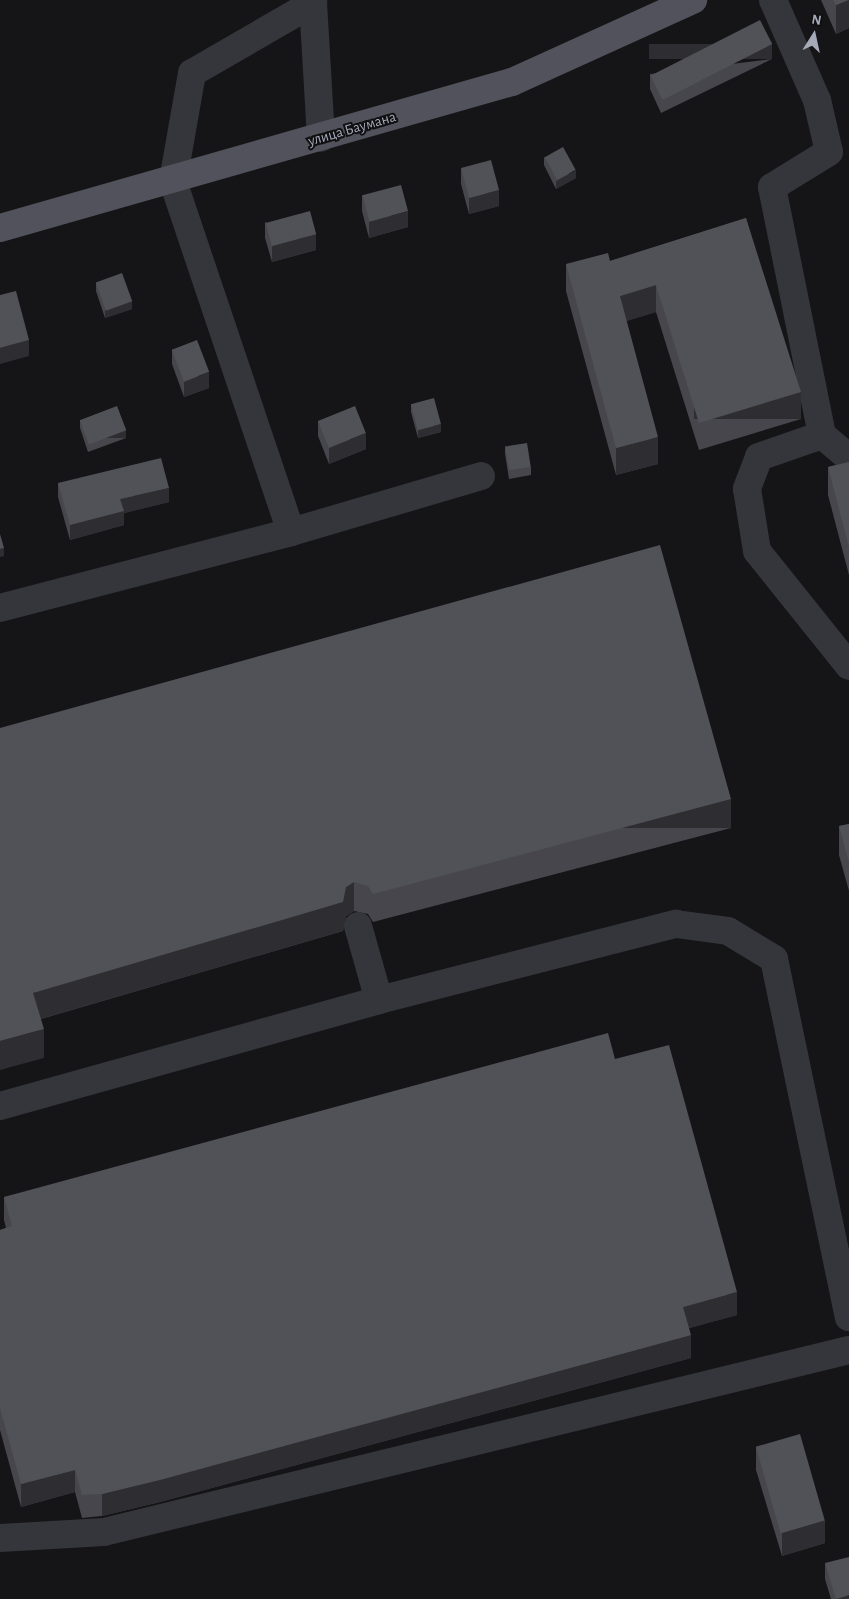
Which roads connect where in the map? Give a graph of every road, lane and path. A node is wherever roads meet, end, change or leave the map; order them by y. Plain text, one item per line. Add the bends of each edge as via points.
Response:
1 (692, 0) edge
2 (773, 0) edge
3 (312, 1) edge
4 (321, 138) junction
5 (839, 148) edge
6 (173, 181) junction
7 (0, 228) edge
8 (822, 435) junction
9 (849, 458) edge
10 (481, 476) dead end
11 (290, 532) junction
12 (0, 608) edge
13 (849, 666) edge
14 (358, 926) dead end
15 (379, 1000) junction
16 (0, 1106) edge
17 (849, 1317) edge
18 (849, 1350) edge
19 (0, 1538) edge

1 - 4 main road, улица Баумана via 512,82
2 - 5 street
3 - 4 street
3 - 6 street via 192,72
4 - 6 main road, улица Баумана
5 - 8 street via 772,187
6 - 7 main road, улица Баумана
6 - 11 street
8 - 9 street
8 - 13 street via 758,457 747,489 757,551
10 - 11 street
11 - 12 street
14 - 15 street
15 - 16 street
15 - 17 street via 676,924 728,931 774,959
18 - 19 street via 104,1532

